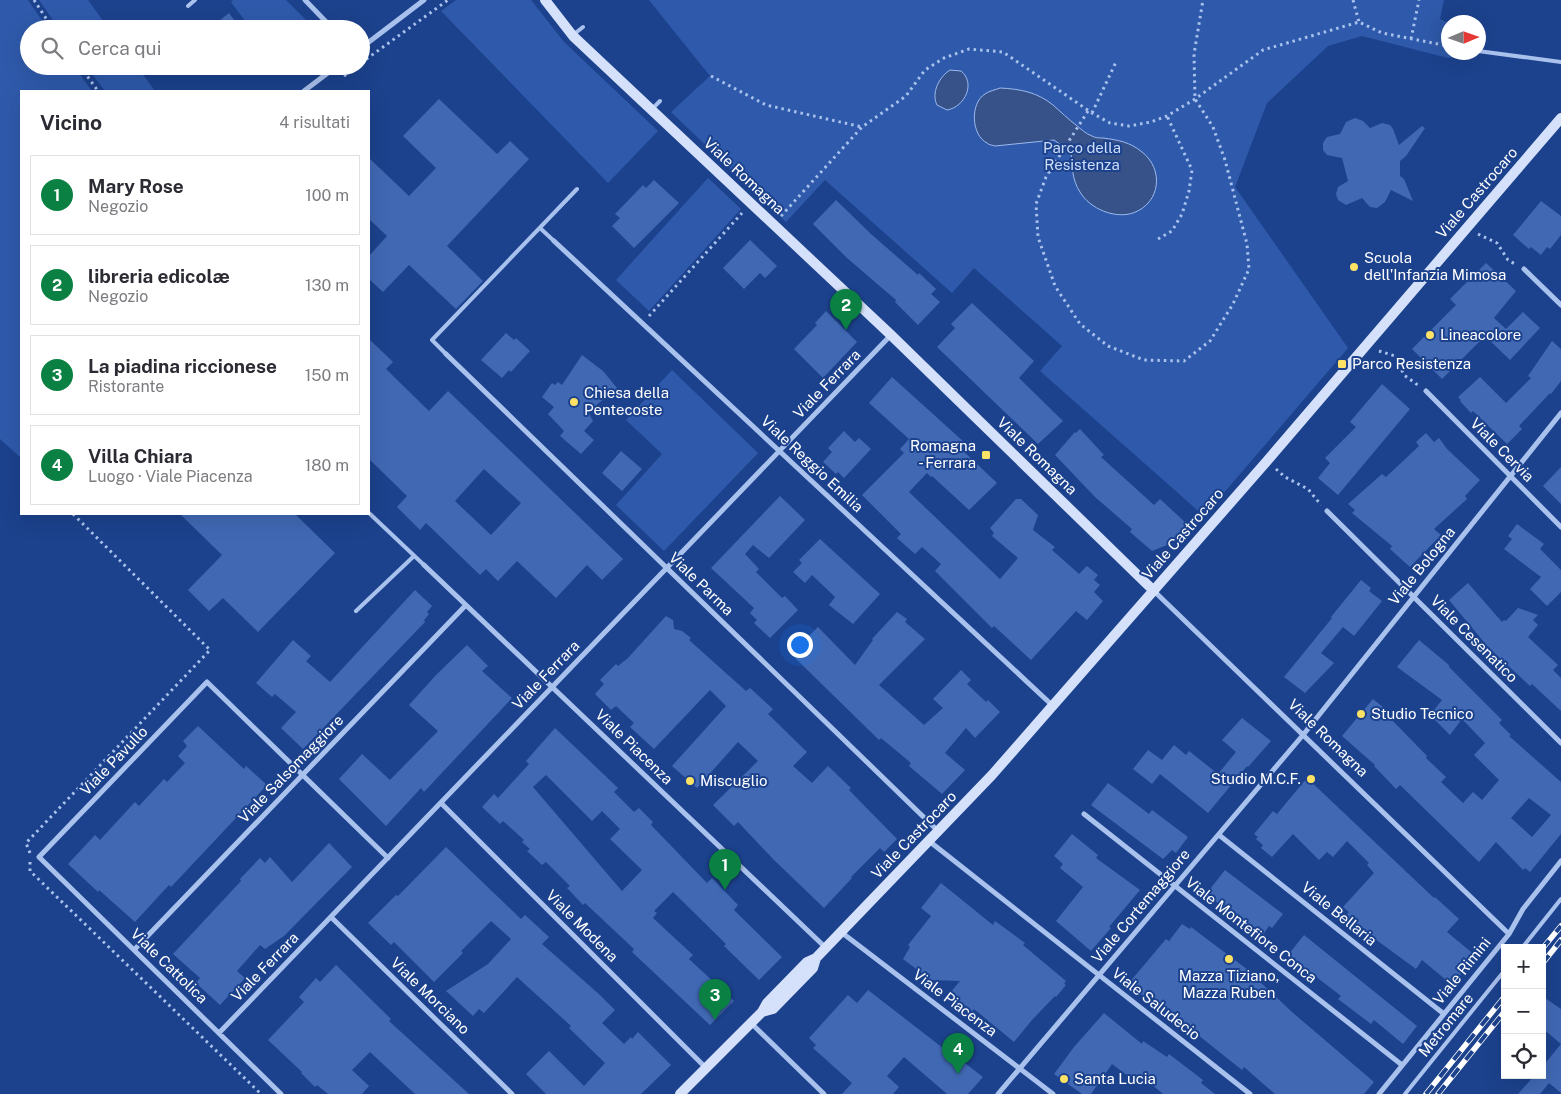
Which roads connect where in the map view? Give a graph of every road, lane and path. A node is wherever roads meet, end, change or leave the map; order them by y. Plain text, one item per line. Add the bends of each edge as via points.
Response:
1 (34, 0) edge
2 (195, 0) edge
3 (304, 0) edge
4 (424, 0) edge
5 (448, 0) edge
6 (545, 0) edge
7 (1203, 0) edge
8 (1353, 0) edge
9 (1419, 0) edge
10 (188, 6) dead end
11 (47, 20) edge
12 (324, 20) edge
13 (1359, 22) junction
14 (583, 27) dead end
15 (573, 36) junction
16 (1411, 39) junction
17 (370, 41) edge
18 (1441, 45) edge
19 (1486, 52) edge
20 (370, 57) edge
21 (1116, 62) dead end
22 (1561, 62) edge
23 (86, 75) edge
24 (325, 75) edge
25 (711, 76) dead end
26 (97, 90) edge
27 (305, 90) edge
28 (1196, 99) junction
29 (660, 101) dead end
30 (651, 110) junction
31 (1088, 110) junction
32 (1092, 113) junction
33 (1167, 116) junction
34 (1561, 118) edge
35 (862, 127) junction
36 (577, 189) dead end
37 (751, 204) junction
38 (774, 225) junction
39 (540, 228) junction
40 (1466, 229) junction
41 (1158, 239) dead end
42 (554, 240) joint
43 (1524, 268) joint
44 (1561, 305) edge
45 (642, 323) junction
46 (891, 335) junction
47 (1366, 346) junction
48 (446, 354) joint
49 (1426, 391) joint
50 (1561, 414) edge
51 (780, 451) junction
52 (1267, 461) junction
53 (1511, 476) junction
54 (1326, 511) joint
55 (370, 514) edge
56 (74, 515) edge
57 (1561, 527) edge
58 (414, 556) junction
59 (424, 565) joint
60 (667, 568) junction
61 (1154, 591) junction
62 (1414, 597) junction
63 (466, 605) junction
64 (356, 611) dead end
65 (552, 687) junction
66 (1053, 706) junction
67 (1304, 735) junction
68 (1561, 743) edge
69 (303, 775) junction
70 (441, 802) junction
71 (1084, 814) dead end
72 (938, 831) junction
73 (1219, 835) junction
74 (929, 840) junction
75 (39, 857) joint
76 (388, 858) junction
77 (1561, 861) edge
78 (1175, 886) junction
79 (1561, 899) edge
80 (331, 917) junction
81 (841, 932) junction
82 (1509, 934) junction
83 (1525, 944) edge
84 (826, 948) junction
85 (134, 950) junction
86 (1501, 975) edge
87 (1099, 976) junction
88 (1444, 1014) junction
89 (751, 1023) junction
90 (219, 1033) junction
91 (1402, 1065) junction
92 (706, 1068) junction
93 (1020, 1068) junction
94 (261, 1094) edge
95 (281, 1094) edge
96 (512, 1094) edge
97 (680, 1094) edge
98 (824, 1094) edge
99 (998, 1094) edge
100 (1053, 1094) edge
101 (1250, 1094) edge
102 (1378, 1094) edge
103 (1405, 1094) edge

1 - 11 path
2 - 10 lane
3 - 12 street
4 - 17 street
5 - 20 path
6 - 15 street, Viale Romagna
7 - 28 path via 1194,54
8 - 13 path
9 - 16 path
13 - 16 path via 1382,33
13 - 28 path via 1263,50
14 - 15 lane
15 - 30 street, Viale Romagna
16 - 18 path
19 - 22 lane
21 - 32 path
23 - 26 path
24 - 27 street
25 - 35 path via 766,105
28 - 31 path via 1213,127 1224,160 1247,244 1249,270 1210,342 1184,361 1144,360 1108,346 1080,324 1055,286 1038,236 1036,204 1046,176
28 - 33 path
29 - 30 lane
30 - 37 street, Viale Romagna
31 - 32 path
31 - 35 path via 1003,52 969,49 944,58 925,70 906,96
32 - 33 path via 1110,123 1128,126
33 - 41 path via 1192,170 1182,214 1172,231
34 - 40 street, Viale Castrocaro
35 - 38 path
36 - 39 lane
37 - 38 street, Viale Romagna
37 - 45 path
38 - 46 street, Viale Romagna
39 - 42 lane
39 - 48 lane via 432,340
40 - 43 path via 1497,243 1508,260
40 - 47 street, Viale Castrocaro
42 - 45 street, Viale Reggio Emilia
43 - 44 street
45 - 51 street, Viale Reggio Emilia
46 - 51 street, Viale Ferrara
46 - 61 street, Viale Romagna
47 - 49 path via 1395,356 1404,375
47 - 52 street, Viale Castrocaro
48 - 60 street, Viale Parma
49 - 53 street, Viale Cervia
50 - 53 street, Viale Bologna
51 - 60 street, Viale Ferrara
51 - 66 street, Viale Reggio Emilia
52 - 54 path via 1285,477 1308,489
52 - 61 street, Viale Castrocaro
53 - 57 street, Viale Cervia
53 - 62 street, Viale Bologna
54 - 62 street, Viale Cesenatico
55 - 58 lane
56 - 94 path via 210,650 26,843 30,852 30,871
58 - 59 lane
58 - 64 lane
59 - 63 street, Viale Piacenza
60 - 65 street, Viale Ferrara
60 - 72 street, Viale Parma
61 - 66 street, Viale Castrocaro
61 - 67 street, Viale Romagna
62 - 67 street, Viale Bologna
62 - 68 street, Viale Cesenatico
63 - 65 street, Viale Piacenza
63 - 69 street, Viale Salsomaggiore
65 - 70 street, Viale Ferrara
65 - 84 street, Viale Piacenza
66 - 72 street, Viale Castrocaro
67 - 73 street, Viale Cortemaggiore
67 - 82 street, Viale Romagna
69 - 75 street, Viale Pavullo via 207,682
69 - 76 street
69 - 85 street, Viale Salsomaggiore
70 - 76 street, Viale Ferrara
70 - 92 street, Viale Modena
71 - 78 street, Viale Montefiore Conca
72 - 74 street, Viale Castrocaro
73 - 78 street, Viale Cortemaggiore
73 - 88 street, Viale Bellaria
74 - 81 street, Viale Castrocaro
74 - 87 street, Viale Saludecio
75 - 85 street, Viale Cattolica
76 - 80 street, Viale Ferrara
77 - 82 street, Viale Rimini via 1523,909
78 - 87 street, Viale Cortemaggiore
78 - 91 street, Viale Montefiore Conca
79 - 83 lane
80 - 90 street, Viale Ferrara
80 - 96 street, Viale Morciano
81 - 84 street, Viale Castrocaro
81 - 93 street, Viale Piacenza
82 - 88 street, Viale Rimini
84 - 89 street, Viale Castrocaro via 816,958 813,968 774,1009 762,1012
85 - 90 street, Viale Cattolica
86 - 103 lane, Metromare
87 - 93 street, Viale Cortemaggiore
87 - 101 street, Viale Saludecio
88 - 91 street, Viale Rimini
89 - 92 street, Viale Castrocaro
89 - 98 street
90 - 95 street, Viale Cattolica
91 - 102 street, Viale Rimini
92 - 97 street, Viale Castrocaro
93 - 99 street, Viale Cortemaggiore
93 - 100 street, Viale Piacenza

